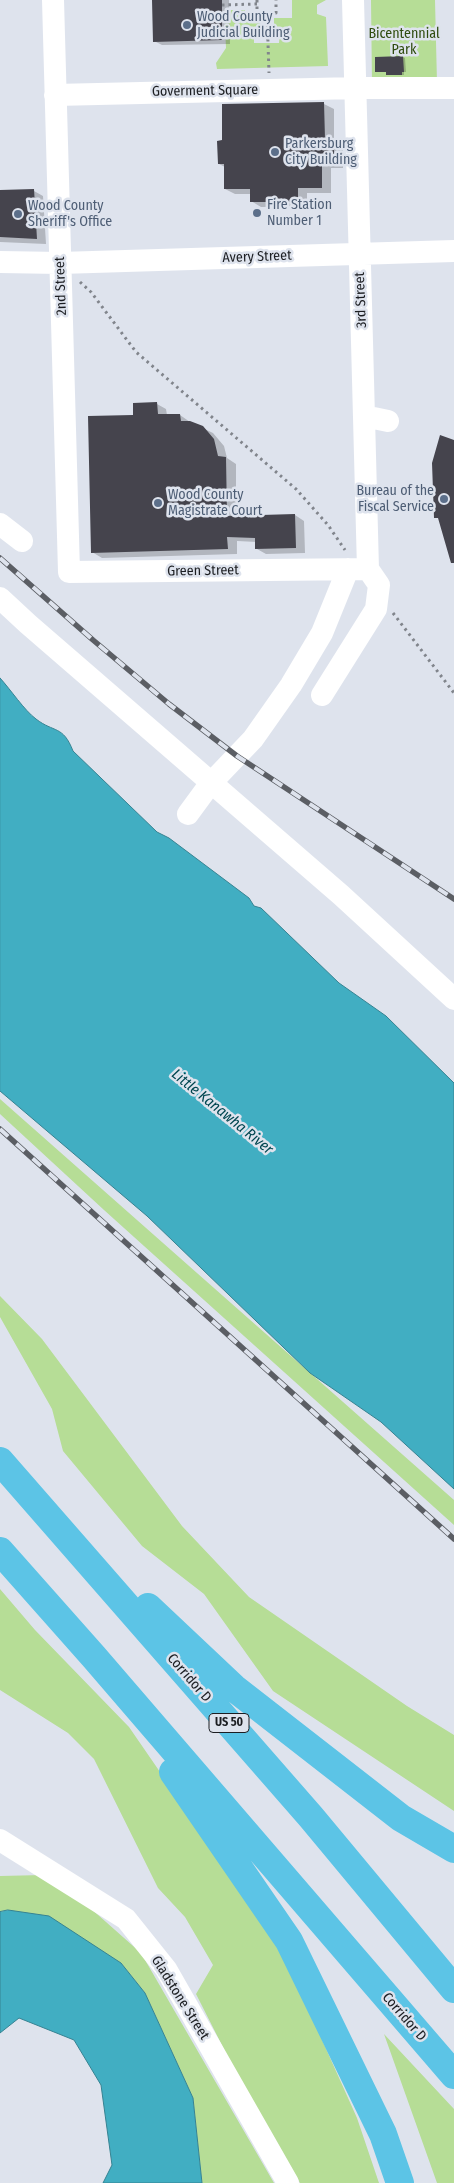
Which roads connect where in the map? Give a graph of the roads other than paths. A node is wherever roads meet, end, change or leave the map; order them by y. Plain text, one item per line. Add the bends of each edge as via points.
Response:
1 (53, 0) edge
2 (353, 0) edge
3 (356, 88) junction
4 (454, 88) edge
5 (55, 95) junction
6 (454, 251) edge
7 (360, 253) junction
8 (0, 262) edge
9 (60, 262) junction
10 (364, 416) junction
11 (388, 421) dead end
12 (0, 524) edge
13 (22, 541) dead end
14 (351, 569) junction
15 (69, 572) joint
16 (0, 598) edge
17 (322, 695) dead end
18 (210, 784) junction
19 (188, 814) dead end
20 (454, 999) edge
21 (0, 1461) edge
22 (32, 1498) junction
23 (0, 1551) edge
24 (94, 1657) junction
25 (0, 1840) edge
26 (454, 1849) edge
27 (454, 1989) edge
28 (454, 2075) edge
29 (288, 2183) edge
30 (400, 2183) edge

1 - 5 street, 2nd Street
2 - 3 street, 3rd Street
3 - 4 street, Goverment Square
3 - 5 street, Goverment Square
3 - 7 street, 3rd Street
5 - 9 street, 2nd Street
6 - 7 street, Avery Street
7 - 9 street, Avery Street
7 - 10 street, 3rd Street
8 - 9 street, Avery Street
9 - 15 street, 2nd Street
10 - 11 street
10 - 14 street, 3rd Street
12 - 13 street
14 - 15 street, Green Street
14 - 17 street via 379,585 376,609
14 - 18 street via 322,633 291,685 253,739
16 - 18 street
18 - 19 street
18 - 20 street via 341,895
21 - 22 highway, Corridor D / US 50
22 - 26 highway via 234,1688 402,1818
22 - 27 highway, Corridor D / US 50 via 311,1817
23 - 24 highway, Corridor D
24 - 28 highway, Corridor D
24 - 30 highway via 289,1941 382,2134
25 - 29 street, Gladstone Street via 126,1919 166,1970

